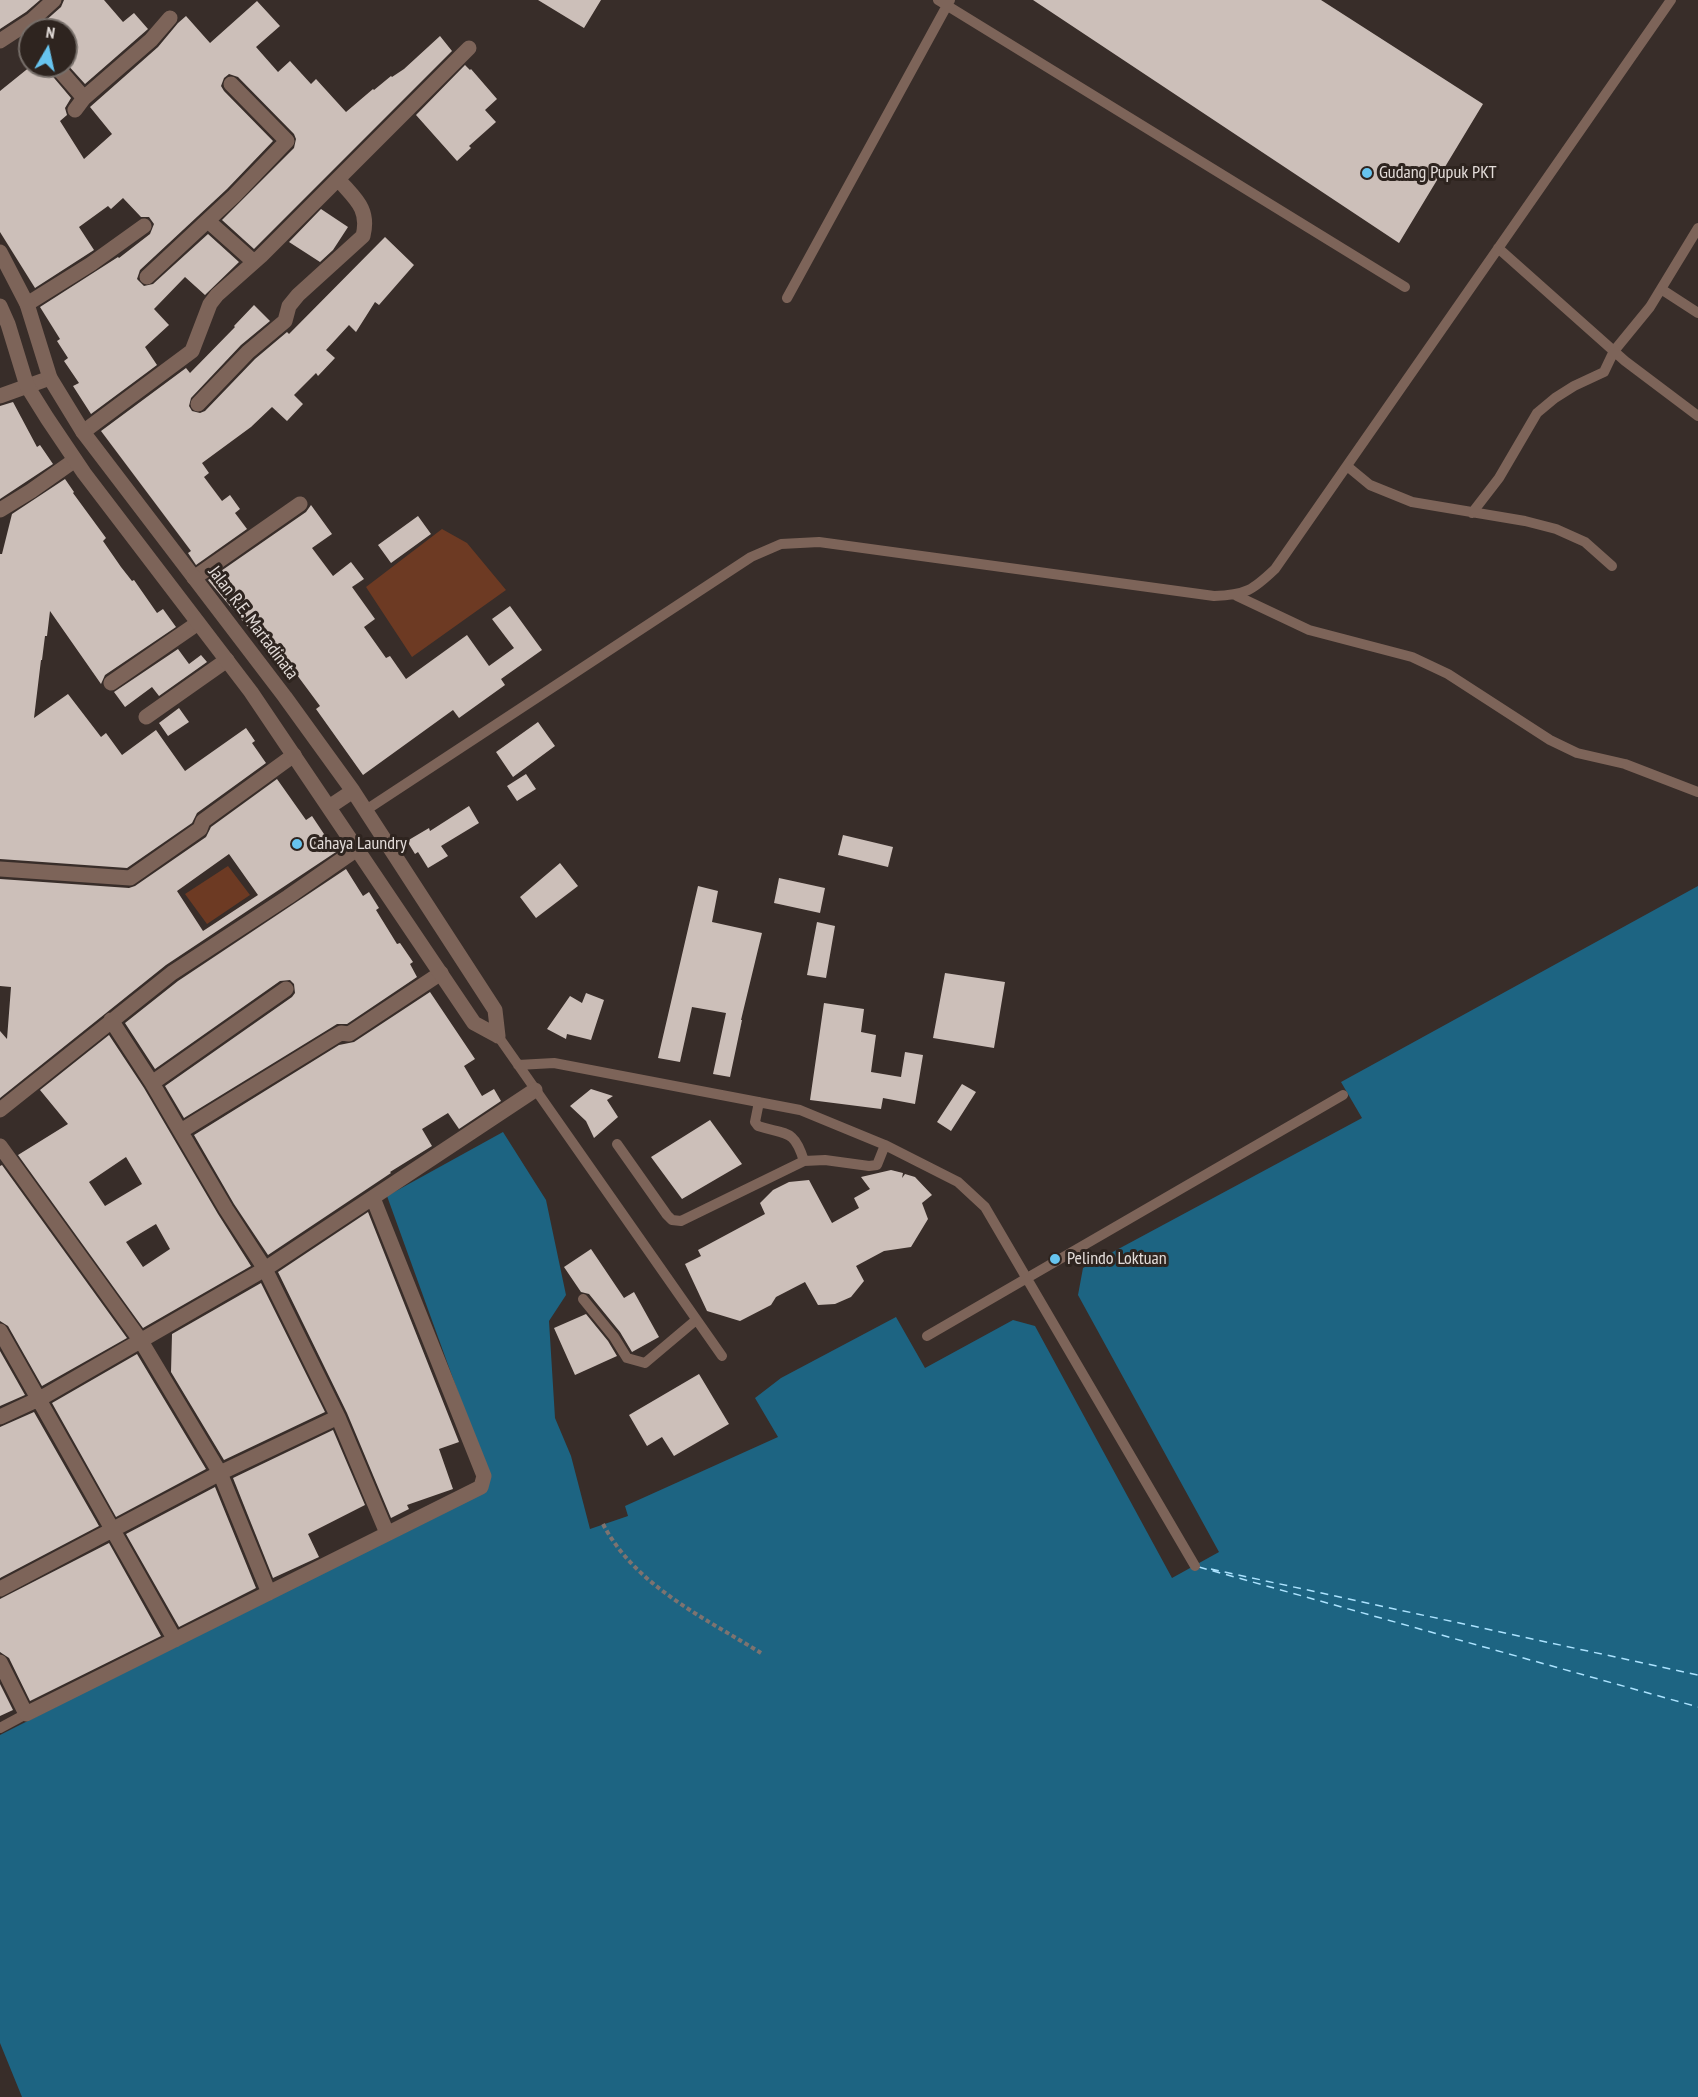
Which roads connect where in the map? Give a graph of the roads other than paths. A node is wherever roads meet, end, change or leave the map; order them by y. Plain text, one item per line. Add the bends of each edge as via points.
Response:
1 (54, 0) edge
2 (1671, 0) edge
3 (945, 2) edge
4 (38, 18) edge
5 (170, 18) dead end
6 (18, 34) edge
7 (0, 41) edge
8 (469, 48) dead end
9 (63, 78) edge
10 (231, 84) dead end
11 (338, 179) junction
12 (208, 221) junction
13 (144, 226) dead end
14 (1698, 228) edge
15 (1498, 248) junction
16 (0, 252) edge
17 (254, 262) junction
18 (147, 277) dead end
19 (1405, 287) dead end
20 (1661, 289) junction
21 (787, 298) dead end
22 (27, 304) junction
23 (0, 306) edge
24 (1698, 313) edge
25 (1614, 351) junction
26 (50, 378) junction
27 (27, 386) junction
28 (0, 396) edge
29 (198, 404) dead end
30 (1698, 416) edge
31 (83, 432) junction
32 (75, 460) junction
33 (1347, 466) junction
34 (300, 504) dead end
35 (0, 510) edge
36 (1472, 513) junction
37 (1612, 566) dead end
38 (194, 578) junction
39 (1237, 596) junction
40 (198, 623) junction
41 (227, 660) junction
42 (111, 683) dead end
43 (146, 717) dead end
44 (294, 755) junction
45 (353, 791) junction
46 (1698, 792) edge
47 (329, 807) junction
48 (366, 810) junction
49 (357, 849) junction
50 (0, 869) edge
51 (441, 973) junction
52 (286, 989) dead end
53 (495, 1010) junction
54 (111, 1020) junction
55 (474, 1023) junction
56 (498, 1036) junction
57 (518, 1065) junction
58 (152, 1083) junction
59 (535, 1090) junction
60 (1343, 1095) dead end
61 (759, 1102) junction
62 (0, 1110) edge
63 (181, 1131) junction
64 (617, 1143) dead end
65 (885, 1145) junction
66 (0, 1146) edge
67 (804, 1161) junction
68 (373, 1198) junction
69 (264, 1269) junction
70 (1026, 1278) junction
71 (583, 1299) dead end
72 (696, 1320) junction
73 (0, 1331) edge
74 (927, 1336) dead end
75 (141, 1341) junction
76 (722, 1356) dead end
77 (38, 1399) junction
78 (0, 1417) edge
79 (338, 1417) junction
80 (220, 1473) junction
81 (113, 1529) junction
82 (387, 1533) junction
83 (1196, 1566) dead end
84 (0, 1589) edge
85 (269, 1593) junction
86 (175, 1640) junction
87 (0, 1662) edge
88 (26, 1714) junction
89 (0, 1728) edge

1 - 4 street
2 - 15 lane
3 - 19 lane
3 - 21 lane
5 - 9 street via 79,104
6 - 7 street
8 - 11 street
10 - 12 street via 287,141
11 - 17 street
11 - 29 street via 362,207 363,236 298,295 289,306 285,321 248,352
12 - 17 street
12 - 18 street
13 - 22 street
14 - 20 lane
15 - 25 lane
15 - 33 lane
16 - 22 street, Jalan R.E. Martadinata
17 - 31 street via 210,304 192,351
20 - 24 lane
20 - 25 lane
22 - 26 street, Jalan R.E. Martadinata
23 - 27 street
25 - 30 lane
25 - 36 lane via 1604,372 1574,386 1536,413 1499,478
26 - 27 street
26 - 31 street, Jalan R.E. Martadinata
27 - 28 street
27 - 32 street
31 - 38 street, Jalan R.E. Martadinata
32 - 35 street
32 - 40 street
33 - 36 lane via 1370,485 1412,502
33 - 39 lane via 1275,569 1256,587
34 - 38 street
36 - 37 lane via 1556,529 1584,542
38 - 45 street, Jalan R.E. Martadinata
39 - 46 lane via 1309,630 1412,657 1448,674 1550,740 1577,753 1625,764
39 - 48 lane via 819,542 781,544 751,557
40 - 41 street
40 - 42 street
41 - 43 street
41 - 44 street
44 - 47 street
44 - 50 street via 130,878
45 - 47 street
45 - 48 street, Jalan R.E. Martadinata
47 - 49 street
48 - 53 street, Jalan R.E. Martadinata
49 - 51 street
49 - 54 street via 172,973
51 - 55 street
51 - 63 street via 349,1034 340,1033
52 - 58 street
53 - 55 street
53 - 56 street
54 - 58 street
54 - 62 street
55 - 56 street
56 - 57 lane
57 - 59 lane
57 - 61 lane via 554,1062
58 - 63 street
59 - 68 street
59 - 72 lane
60 - 70 lane
61 - 65 lane via 800,1110
61 - 67 lane via 755,1122 758,1126 791,1136 799,1144
63 - 69 street
64 - 67 lane via 667,1215 681,1221
65 - 67 lane via 877,1165 869,1167
65 - 70 lane via 958,1182 985,1207
66 - 75 street
68 - 69 street
68 - 82 street via 484,1476 476,1490
69 - 75 street
69 - 79 street
70 - 74 lane
70 - 83 lane
71 - 72 lane via 627,1358 645,1364
72 - 76 lane
73 - 77 street
75 - 77 street
75 - 80 street
77 - 78 street
77 - 81 street
79 - 80 street
79 - 82 street
80 - 81 street
80 - 85 street
81 - 84 street
81 - 86 street
82 - 85 street
85 - 86 street
86 - 88 street
87 - 88 street
88 - 89 lane

